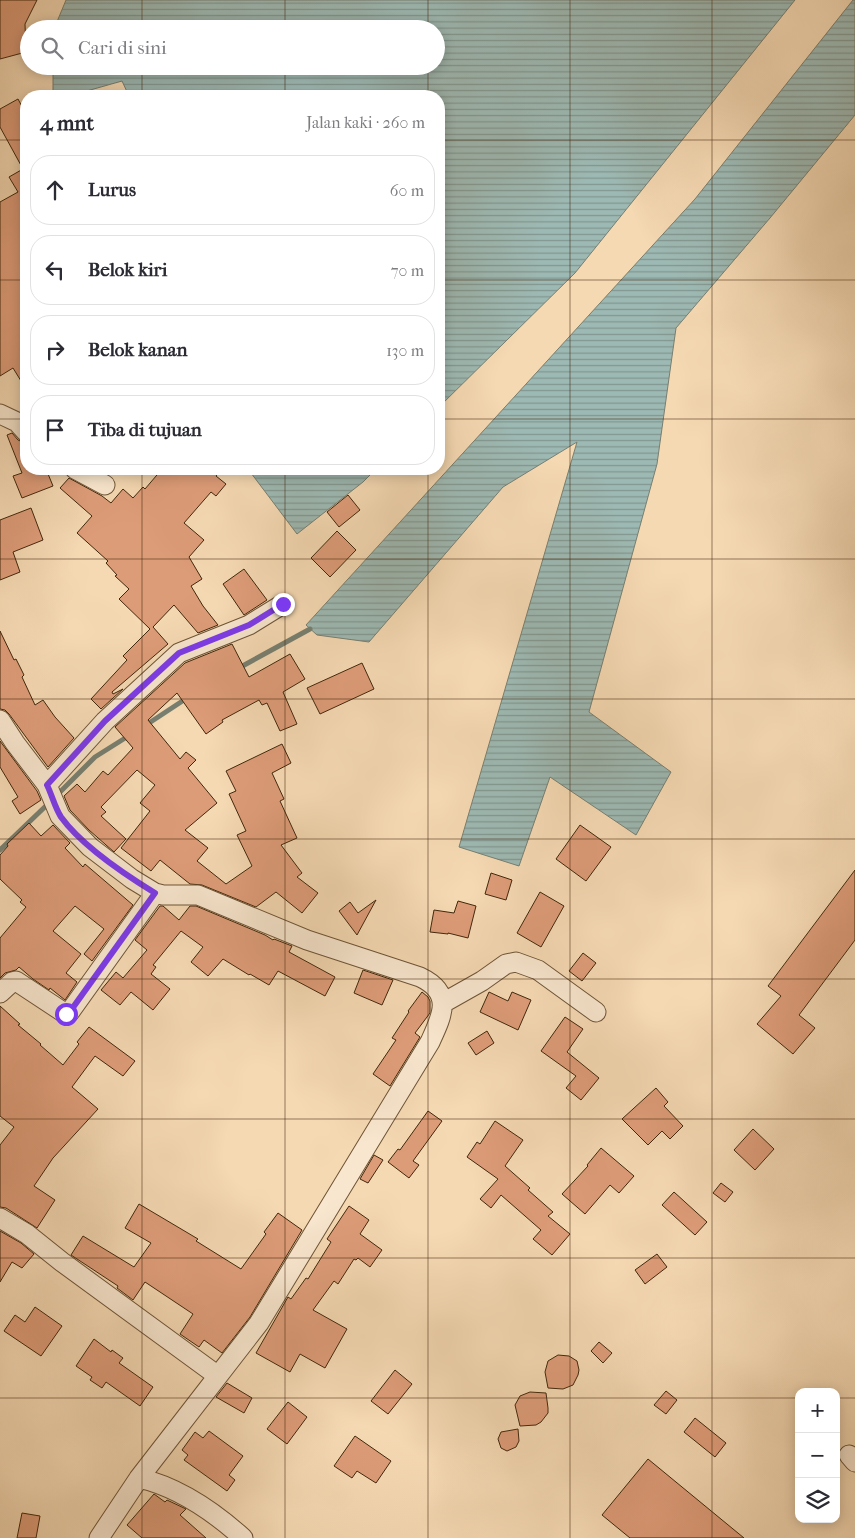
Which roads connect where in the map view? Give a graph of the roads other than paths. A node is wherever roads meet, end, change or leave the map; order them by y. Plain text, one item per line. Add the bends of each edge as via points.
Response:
1 (0, 414) edge
2 (20, 425) edge
3 (86, 475) edge
4 (105, 485) dead end
5 (283, 604) dead end
6 (0, 720) edge
7 (49, 789) junction
8 (155, 893) junction
9 (0, 993) edge
10 (443, 1003) junction
11 (596, 1012) dead end
12 (0, 1218) edge
13 (218, 1376) junction
14 (139, 1478) junction
15 (99, 1538) edge
16 (243, 1538) edge

1 - 2 street
3 - 4 street
5 - 7 street via 249,625 179,653 105,721
6 - 7 street
7 - 8 street via 60,816 90,847
8 - 9 street via 69,1013 16,982
8 - 10 street via 198,895 307,940 420,978 433,986
10 - 11 street via 506,964 516,962 538,970
10 - 13 street via 442,1016 425,1051 259,1323
12 - 13 street via 27,1234
13 - 14 street
14 - 15 street
14 - 16 street via 157,1482 192,1500

